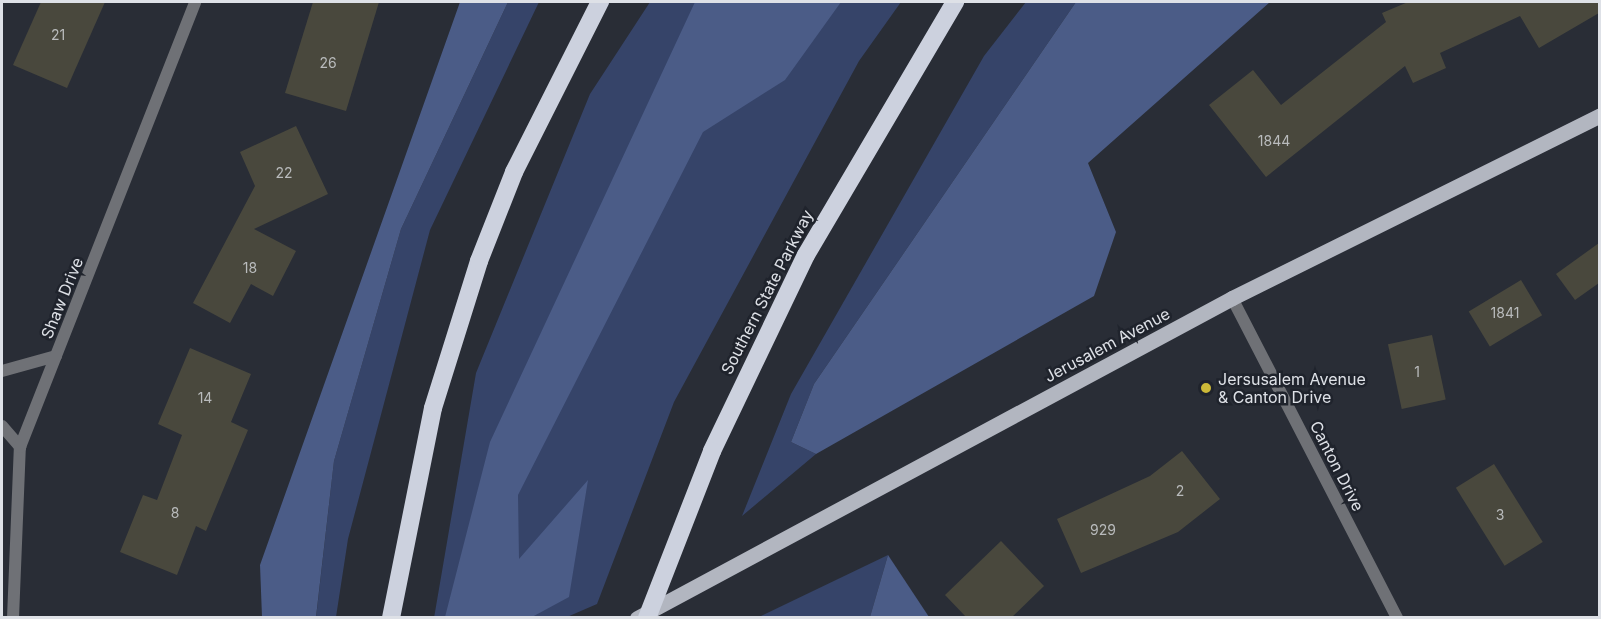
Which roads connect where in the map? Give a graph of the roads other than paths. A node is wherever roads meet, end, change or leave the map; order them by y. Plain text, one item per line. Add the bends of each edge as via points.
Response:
1 (195, 2) edge
2 (600, 2) edge
3 (956, 2) edge
4 (1599, 115) edge
5 (1232, 298) junction
6 (56, 356) junction
7 (2, 371) edge
8 (2, 426) edge
9 (20, 447) junction
10 (13, 618) edge
11 (391, 618) edge
12 (636, 618) edge
13 (647, 618) edge
14 (1397, 618) edge

1 - 6 street, Shaw Drive
2 - 11 highway via 514,172 479,261 433,408
3 - 13 highway, Southern State Parkway, bridge via 806,255 712,451
4 - 5 main road, Jerusalem Avenue
5 - 12 main road, Jerusalem Avenue
5 - 14 street, Canton Drive
6 - 7 street
6 - 9 street, Shaw Drive
8 - 9 street
9 - 10 street, Shaw Drive

